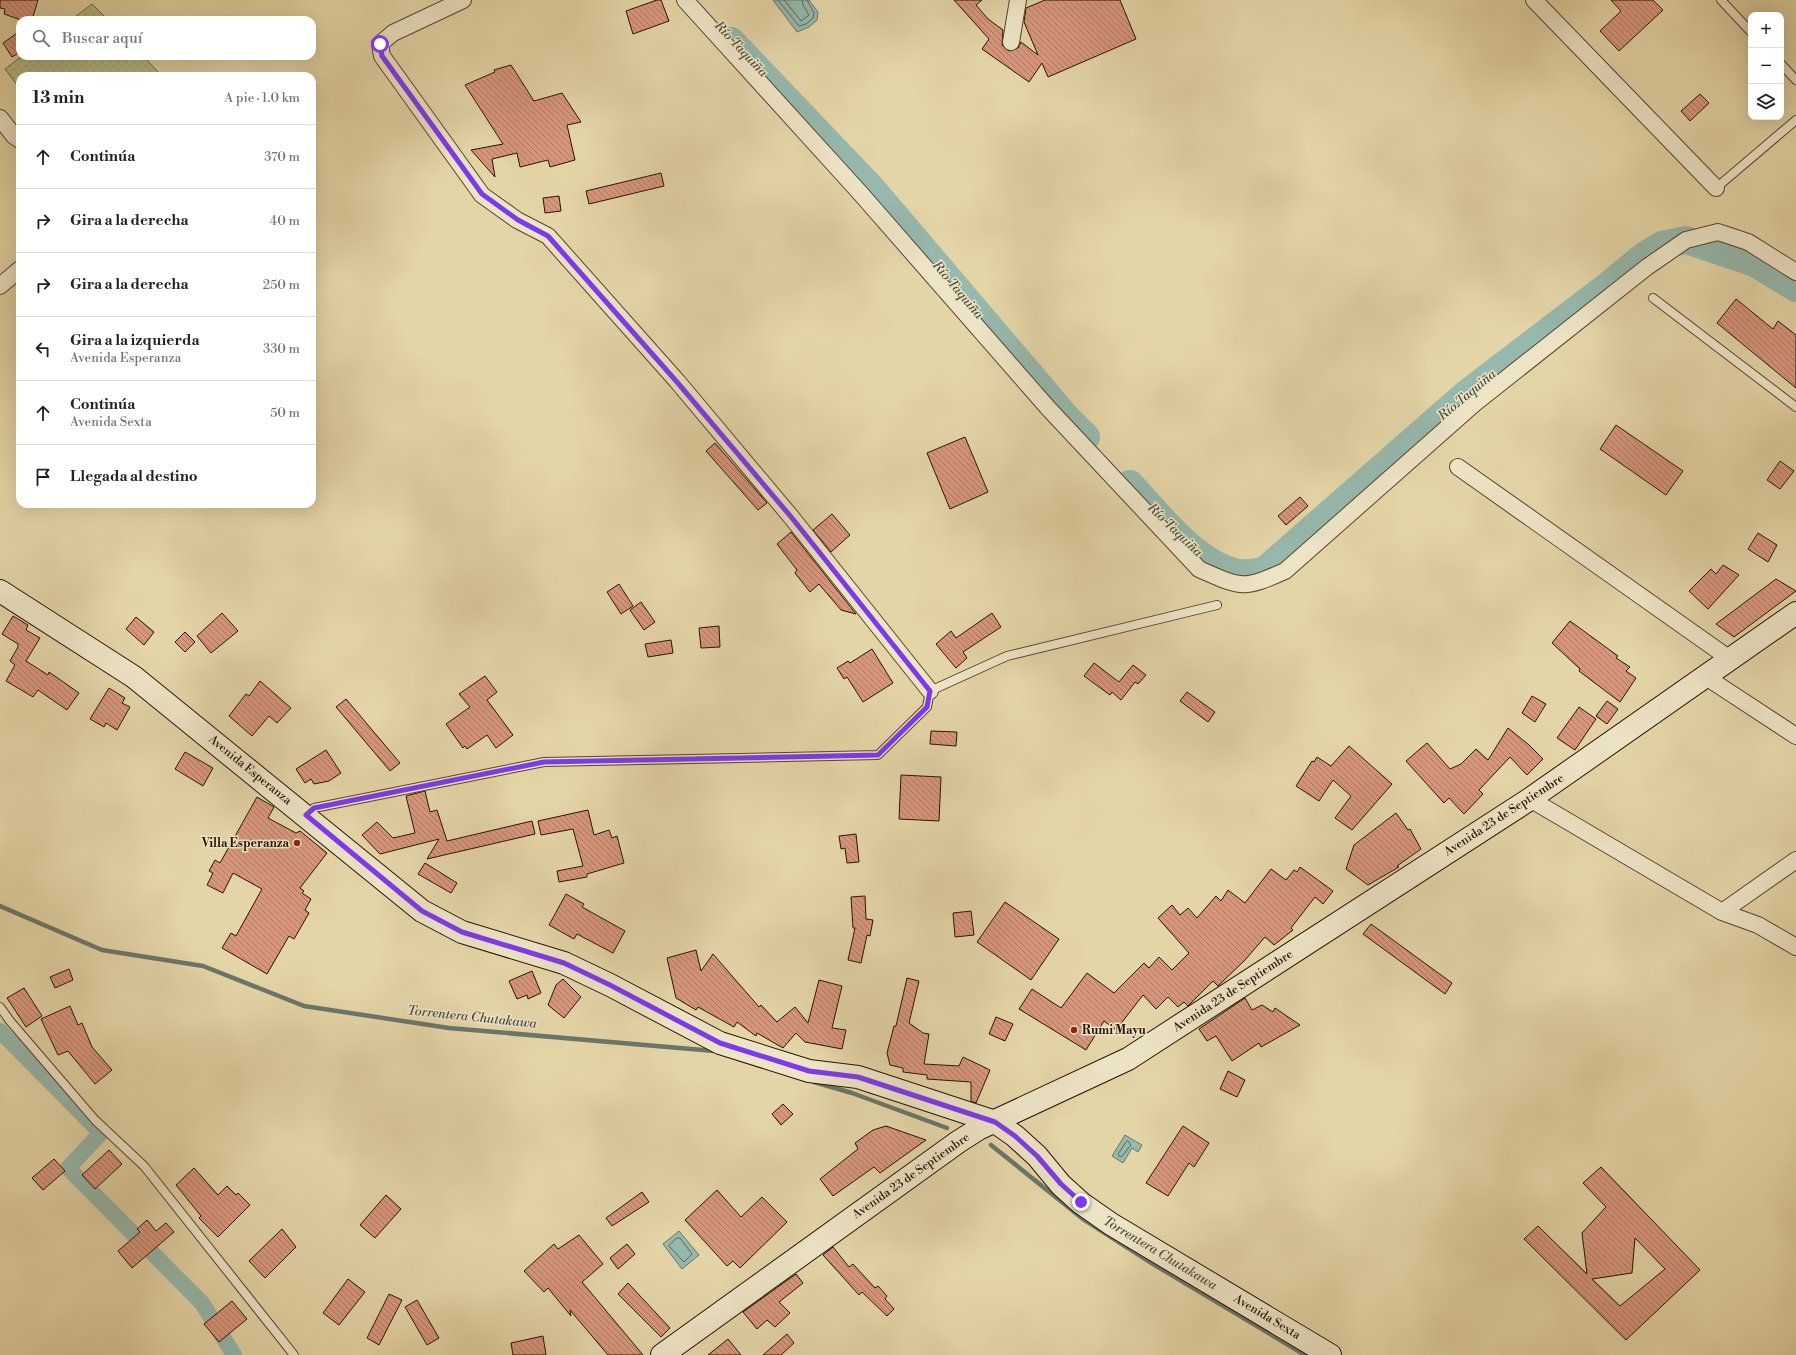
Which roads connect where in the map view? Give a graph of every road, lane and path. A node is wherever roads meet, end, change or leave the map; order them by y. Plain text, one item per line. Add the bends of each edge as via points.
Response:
1 (463, 0) edge
2 (685, 0) edge
3 (1018, 0) edge
4 (1534, 0) edge
5 (1721, 0) edge
6 (1748, 29) edge
7 (1011, 42) dead end
8 (1784, 67) edge
9 (1796, 80) edge
10 (0, 118) edge
11 (1796, 120) edge
12 (16, 137) edge
13 (1716, 188) joint
14 (16, 272) edge
15 (1796, 272) edge
16 (0, 286) edge
17 (1653, 298) dead end
18 (1796, 407) edge
19 (1458, 467) dead end
20 (0, 592) edge
21 (1217, 605) dead end
22 (1796, 613) edge
23 (1730, 659) junction
24 (1706, 677) junction
25 (930, 691) junction
26 (1796, 736) edge
27 (1530, 799) junction
28 (306, 815) junction
29 (1796, 860) edge
30 (1722, 912) junction
31 (1796, 947) edge
32 (0, 1007) edge
33 (988, 1125) junction
34 (294, 1355) edge
35 (662, 1355) edge
36 (1330, 1355) edge

1 - 25 street via 393,33 380,44 382,56 482,194 518,220 548,236 677,382 792,518
2 - 15 street via 862,194 1048,408 1199,569 1231,584 1256,583 1285,571 1474,404 1647,267 1686,240 1718,232 1748,242
3 - 7 street
4 - 13 street
5 - 6 lane
8 - 9 lane
10 - 12 street
11 - 13 lane
14 - 16 street
17 - 18 lane
19 - 23 street
20 - 28 main road, Avenida Esperanza via 134,676
21 - 25 lane via 1007,656
22 - 23 main road, Avenida 23 de Septiembre
23 - 24 main road, Avenida 23 de Septiembre
24 - 26 street
24 - 27 main road, Avenida 23 de Septiembre
25 - 28 lane via 927,707 878,755 544,762 314,808
27 - 30 street
27 - 33 main road, Avenida 23 de Septiembre via 1128,1058
28 - 33 main road, Avenida Esperanza via 422,911 462,932 564,963 720,1043 809,1071 858,1077
29 - 30 street
30 - 31 street via 1758,925
32 - 34 lane via 95,1120 144,1166
33 - 35 main road, Avenida 23 de Septiembre via 958,1142
33 - 36 main road, Avenida Sexta via 1015,1136 1037,1156 1061,1184 1110,1224

